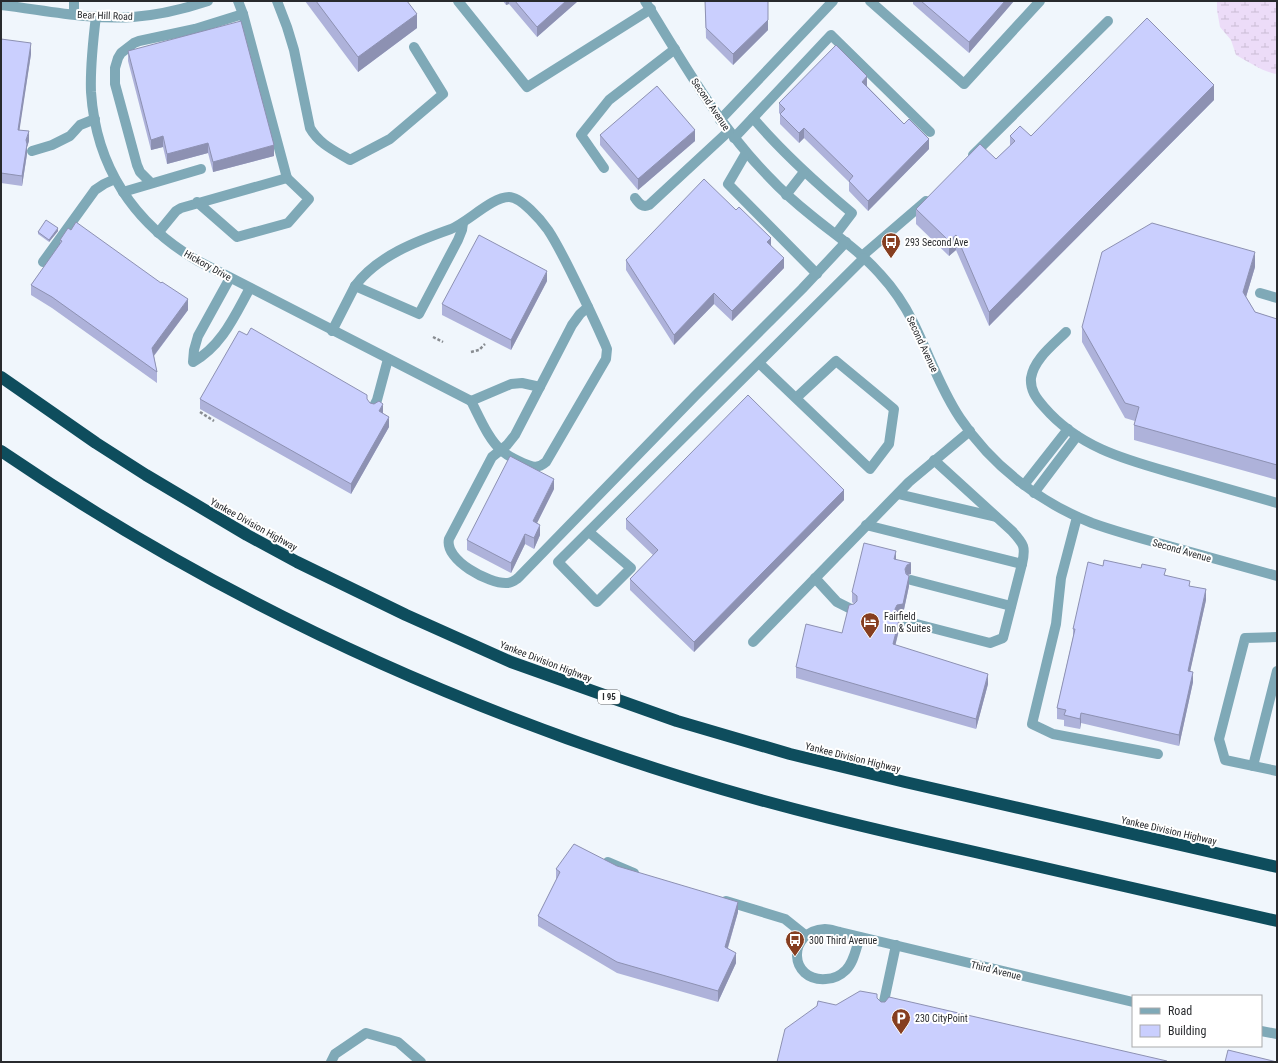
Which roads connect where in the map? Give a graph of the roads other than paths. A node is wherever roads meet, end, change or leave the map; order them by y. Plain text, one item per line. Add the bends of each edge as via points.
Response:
1 (74, 1) edge
2 (208, 1) edge
3 (238, 1) edge
4 (277, 1) edge
5 (458, 1) edge
6 (832, 1) edge
7 (870, 1) edge
8 (1040, 1) edge
9 (1, 4) edge
10 (181, 5) edge
11 (648, 5) edge
12 (74, 14) junction
13 (243, 14) junction
14 (96, 16) junction
15 (1108, 21) dead end
16 (414, 47) dead end
17 (675, 50) junction
18 (753, 118) junction
19 (94, 119) junction
20 (720, 120) junction
21 (930, 132) dead end
22 (732, 135) junction
23 (32, 151) dead end
24 (746, 153) junction
25 (964, 164) edge
26 (604, 168) dead end
27 (201, 169) dead end
28 (804, 172) junction
29 (287, 178) junction
30 (115, 179) junction
31 (151, 183) junction
32 (123, 192) junction
33 (786, 194) junction
34 (931, 197) edge
35 (635, 198) dead end
36 (197, 202) junction
37 (463, 223) junction
38 (158, 232) junction
39 (836, 234) junction
40 (846, 242) junction
41 (863, 257) junction
42 (43, 262) dead end
43 (817, 274) junction
44 (230, 278) junction
45 (355, 286) junction
46 (250, 288) junction
47 (1260, 293) dead end
48 (1277, 298) edge
49 (588, 307) junction
50 (332, 331) junction
51 (1066, 332) dead end
52 (388, 359) junction
53 (759, 363) junction
54 (1, 377) edge
55 (540, 387) junction
56 (796, 398) junction
57 (470, 401) junction
58 (373, 408) edge
59 (1068, 429) junction
60 (970, 431) junction
61 (1077, 436) junction
62 (500, 450) junction
63 (1, 451) edge
64 (934, 460) junction
65 (1024, 485) junction
66 (1034, 493) junction
67 (898, 494) junction
68 (1277, 503) edge
69 (1077, 517) junction
70 (998, 518) junction
71 (866, 526) junction
72 (589, 532) junction
73 (1022, 564) junction
74 (1277, 576) edge
75 (815, 578) junction
76 (911, 580) edge
77 (1011, 606) junction
78 (851, 608) edge
79 (901, 620) edge
80 (1277, 637) edge
81 (753, 642) dead end
82 (1277, 671) edge
83 (1158, 754) dead end
84 (1253, 766) junction
85 (1277, 771) edge
86 (608, 862) edge
87 (1277, 867) edge
88 (646, 878) edge
89 (720, 899) edge
90 (1277, 921) edge
91 (805, 935) junction
92 (860, 937) junction
93 (896, 946) junction
94 (1132, 1002) edge
95 (883, 1006) edge
96 (1262, 1031) edge
97 (1277, 1034) edge
98 (331, 1062) edge
99 (421, 1062) edge

1 - 12 street
2 - 10 street, Bear Hill Road
3 - 13 street
4 - 16 street via 294,50 310,128 321,142 350,160 390,139 443,94
5 - 11 street via 527,88
6 - 20 street
7 - 8 street via 964,84
9 - 12 street, Bear Hill Road
10 - 14 street, Bear Hill Road via 133,17
11 - 17 street, Second Avenue
12 - 14 street, Bear Hill Road
13 - 29 street
13 - 31 street via 195,29 139,41 128,47 118,58 114,76 116,91 137,165
14 - 19 street, Hickory Drive via 91,75
15 - 25 street
17 - 20 street, Second Avenue
17 - 26 street via 609,100 581,135
18 - 21 street via 831,35
18 - 22 street
18 - 28 street
19 - 23 street via 80,125 70,136
19 - 30 street, Hickory Drive
20 - 22 street, Second Avenue
22 - 24 street, Second Avenue
22 - 35 street via 649,205 645,207
24 - 33 street, Second Avenue
24 - 43 street via 728,184
27 - 31 street
28 - 33 street
28 - 39 street via 852,213
29 - 36 street
29 - 36 street via 309,199 288,223 237,237
30 - 32 street, Hickory Drive
30 - 42 street via 95,190
31 - 32 street
32 - 38 street, Hickory Drive
33 - 39 street, Second Avenue
34 - 41 street
36 - 38 street via 176,211
37 - 45 street via 401,250 370,270
37 - 45 street via 458,240 420,314
37 - 49 street via 497,200 510,197 521,202 552,236
38 - 44 street, Hickory Drive via 188,255
39 - 40 street, Second Avenue
40 - 41 street, Second Avenue
40 - 43 street
41 - 53 street
41 - 60 street, Second Avenue via 885,279 905,308 948,398
43 - 62 street via 515,581 506,583 473,572 455,558 448,548 451,532 489,463
44 - 46 street, Hickory Drive
44 - 46 street via 198,336 193,362 207,353 220,339
45 - 50 street
46 - 50 street, Hickory Drive
47 - 48 street
49 - 55 street via 576,319
49 - 62 street via 607,349 606,359 546,462 532,467
50 - 52 street, Hickory Drive
51 - 59 street via 1036,363 1031,384 1037,398 1052,416
52 - 57 street, Hickory Drive
52 - 58 street
53 - 56 street
53 - 72 street
54 - 87 highway, Yankee Division Highway / I 95 via 127,463 247,535 406,616 511,662 677,721 790,754
55 - 57 street via 514,383
55 - 62 street via 515,435
56 - 56 street via 870,469 889,444 894,409 836,360
57 - 62 street
59 - 61 street
59 - 65 street
60 - 64 street
60 - 65 street, Second Avenue via 994,459
61 - 66 street
61 - 68 street via 1104,451 1128,460
63 - 90 highway via 114,524 269,609 429,684 584,744 683,778 840,821
64 - 67 street
64 - 70 street
65 - 66 street, Second Avenue
66 - 69 street, Second Avenue
67 - 70 street
67 - 71 street
69 - 74 street, Second Avenue via 1118,532
69 - 83 street via 1061,578 1056,624 1032,724 1053,734
70 - 73 street via 1023,542 1025,552
71 - 73 street
71 - 75 street
72 - 72 street via 558,562 597,602 631,568
73 - 77 street
75 - 78 street via 837,602
75 - 81 street
76 - 77 street
77 - 79 street via 1003,638 990,643
80 - 84 street via 1245,638 1219,739 1224,760
82 - 84 street
84 - 85 street
86 - 88 street
89 - 91 street via 785,919
91 - 92 street, Third Avenue via 826,929
91 - 92 street via 799,945 797,957 800,967 809,977 819,980 832,979 845,971 853,959
92 - 93 street, Third Avenue
93 - 94 street, Third Avenue
93 - 95 street
96 - 97 street
98 - 99 street via 336,1054 366,1033 398,1042

